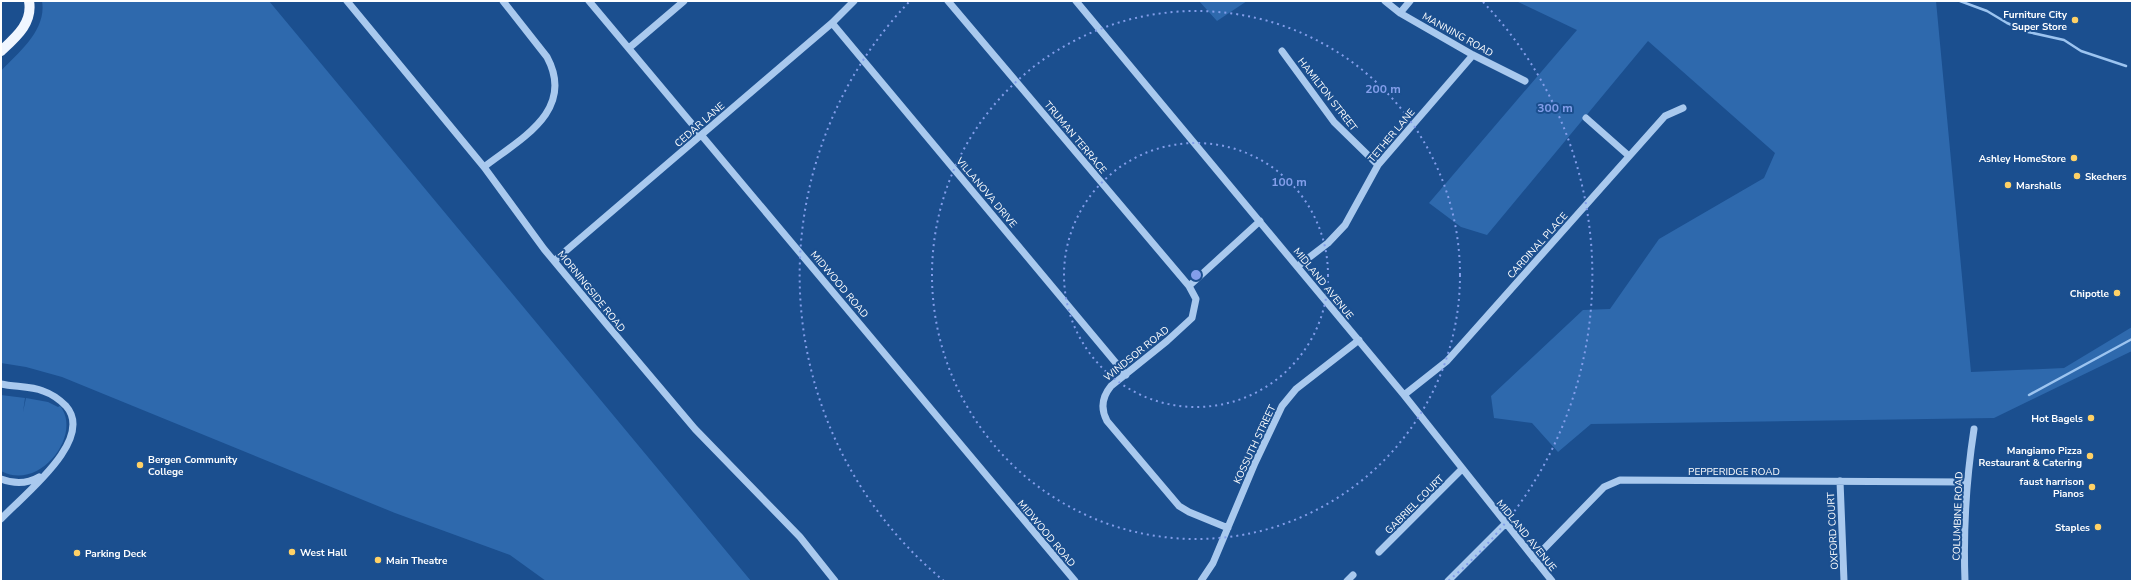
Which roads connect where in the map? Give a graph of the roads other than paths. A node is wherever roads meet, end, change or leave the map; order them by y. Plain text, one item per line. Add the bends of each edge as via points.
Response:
1 (29, 1) edge
2 (347, 1) edge
3 (503, 1) edge
4 (589, 1) edge
5 (684, 1) edge
6 (854, 1) edge
7 (948, 1) edge
8 (1076, 1) edge
9 (1385, 1) edge
10 (1410, 1) edge
11 (1400, 13) junction
12 (832, 23) junction
13 (628, 48) junction
14 (1, 51) edge
15 (1282, 51) dead end
16 (1473, 55) junction
17 (1525, 81) dead end
18 (1683, 108) dead end
19 (1586, 118) dead end
20 (702, 135) junction
21 (1630, 156) junction
22 (1378, 165) junction
23 (484, 168) junction
24 (1260, 221) junction
25 (554, 261) junction
26 (1298, 266) junction
27 (1189, 286) junction
28 (1359, 340) junction
29 (1126, 375) junction
30 (1, 384) edge
31 (14, 387) junction
32 (1, 390) edge
33 (1404, 395) junction
34 (1974, 429) dead end
35 (1462, 469) junction
36 (46, 473) junction
37 (1, 479) edge
38 (1840, 481) junction
39 (1966, 482) junction
40 (1, 519) edge
41 (1505, 524) junction
42 (1228, 528) junction
43 (1380, 552) dead end
44 (1534, 559) junction
45 (1353, 575) dead end
46 (1548, 580) edge
47 (836, 581) edge
48 (1074, 581) edge
49 (1201, 581) edge
50 (1347, 581) edge
51 (1448, 581) edge
52 (1844, 581) edge
53 (1965, 581) edge

1 - 14 main road via 31,10 28,20
2 - 23 street, MORNINGSIDE ROAD
3 - 23 street via 547,57 552,66 556,86 554,98 545,117
4 - 13 street, MIDWOOD ROAD
5 - 13 street
6 - 12 street, CEDAR LANE
7 - 27 street, TRUMAN TERRACE
8 - 24 street, MIDLAND AVENUE
9 - 11 street, MANNING ROAD
10 - 11 street
11 - 16 street, MANNING ROAD
12 - 20 street, CEDAR LANE
12 - 29 street, VILLANOVA DRIVE
13 - 20 street, MIDWOOD ROAD
15 - 22 street, HAMILTON STREET via 1334,122
16 - 17 street, MANNING ROAD
16 - 22 street, TETHER LANE
18 - 21 street, CARDINAL PLACE via 1665,116
19 - 21 street
20 - 25 street, CEDAR LANE
20 - 48 street, MIDWOOD ROAD
21 - 33 street, CARDINAL PLACE via 1447,361
22 - 26 street, TETHER LANE via 1345,225 1328,243
23 - 25 street, MORNINGSIDE ROAD
24 - 26 street, MIDLAND AVENUE
24 - 27 street
25 - 47 street, MORNINGSIDE ROAD via 695,429 800,537
26 - 28 street, MIDLAND AVENUE
27 - 29 street, WINDSOR ROAD via 1196,299 1192,318
28 - 33 street, MIDLAND AVENUE
28 - 42 street, KOSSUTH STREET via 1296,389 1282,406 1254,463
29 - 42 street, WINDSOR ROAD via 1106,392 1102,407 1107,421 1178,506
30 - 31 street
31 - 32 street
31 - 36 street via 43,390 60,400 72,417 69,443
33 - 35 street, MIDLAND AVENUE
34 - 39 street, COLUMBINE ROAD
35 - 41 street, MIDLAND AVENUE
35 - 43 street, GABRIEL COURT
36 - 37 street via 31,482 17,483
36 - 40 street
38 - 39 street, PEPPERIDGE ROAD
38 - 44 street, PEPPERIDGE ROAD via 1620,480 1604,487
38 - 52 street, OXFORD COURT
39 - 53 street, COLUMBINE ROAD
41 - 44 street, MIDLAND AVENUE
41 - 51 street
42 - 49 street, KOSSUTH STREET via 1213,563
44 - 46 street, MIDLAND AVENUE
45 - 50 street

